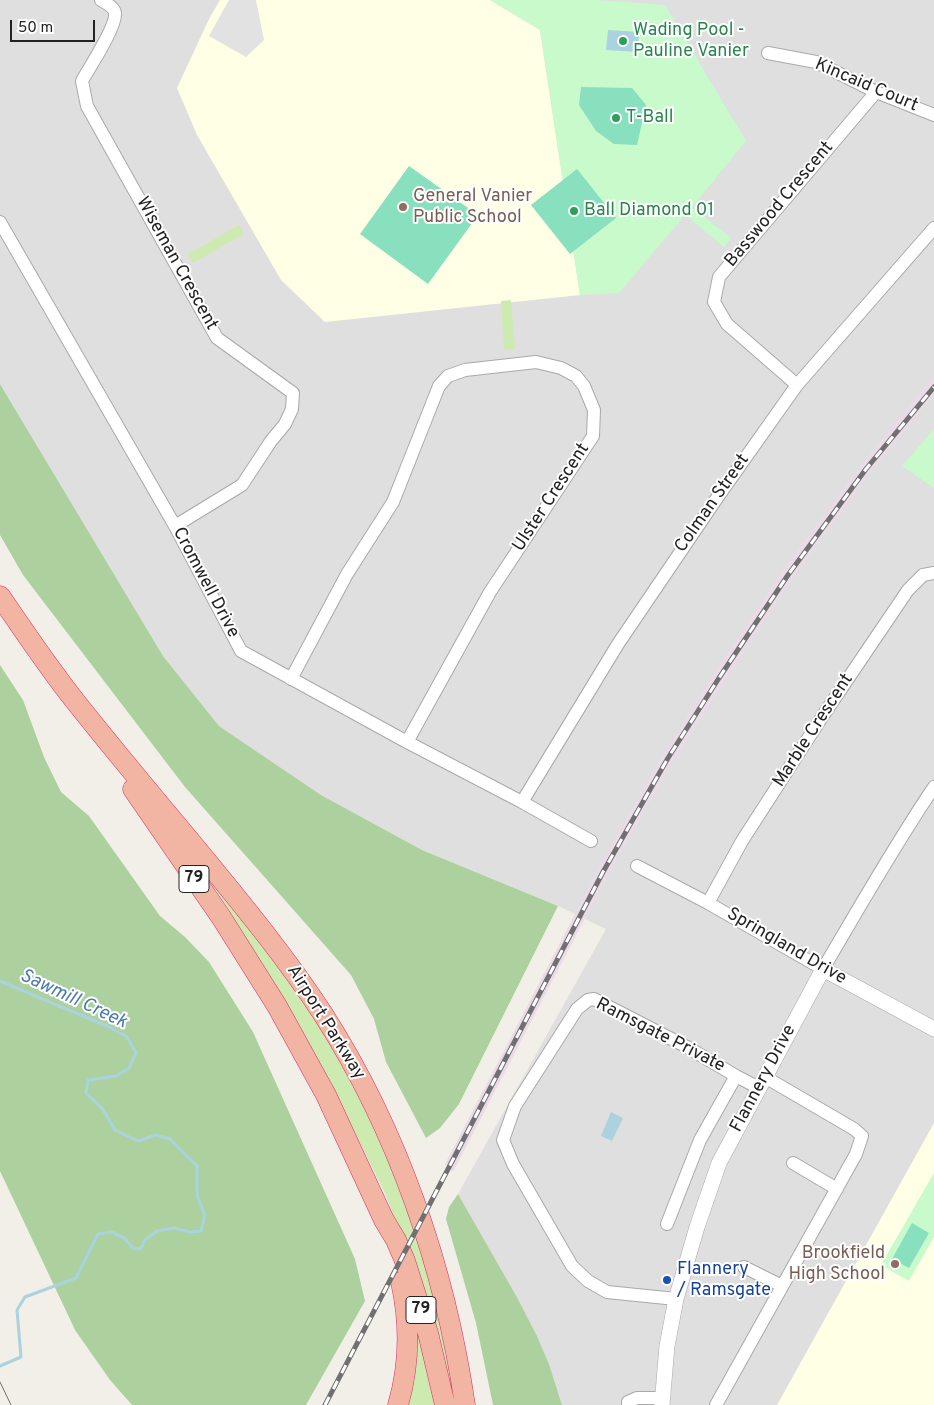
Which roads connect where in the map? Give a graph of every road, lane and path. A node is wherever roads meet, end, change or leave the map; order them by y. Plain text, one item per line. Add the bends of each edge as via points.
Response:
1 (101, 0) edge
2 (768, 53) dead end
3 (876, 92) junction
4 (934, 115) edge
5 (0, 222) edge
6 (934, 228) edge
7 (797, 385) junction
8 (175, 526) junction
9 (934, 573) edge
10 (0, 596) edge
11 (291, 679) junction
12 (73, 699) junction
13 (407, 742) junction
14 (934, 787) edge
15 (522, 802) junction
16 (591, 841) dead end
17 (637, 866) dead end
18 (708, 903) junction
19 (823, 969) junction
20 (934, 1029) edge
21 (736, 1076) junction
22 (762, 1083) junction
23 (793, 1164) dead end
24 (837, 1189) junction
25 (384, 1220) junction
26 (667, 1224) dead end
27 (744, 1267) dead end
28 (782, 1286) junction
29 (676, 1299) junction
30 (447, 1309) junction
31 (662, 1401) edge
32 (398, 1405) edge
33 (445, 1405) edge
34 (465, 1405) edge
35 (473, 1405) edge
36 (628, 1405) edge
37 (716, 1405) edge

1 - 8 street, Wiseman Crescent via 115,12 114,24 82,81 87,106 217,338 293,393 292,409 286,424 242,486
2 - 3 street, Kincaid Court via 816,62
3 - 4 street, Kincaid Court
3 - 7 street, Basswood Crescent via 719,276 714,302 727,324
5 - 8 street, Cromwell Drive
6 - 7 street, Colman Street
7 - 15 street, Colman Street via 618,644
8 - 11 street, Cromwell Drive via 241,651
9 - 18 street, Marble Crescent via 923,575 908,590 742,841
10 - 12 highway, Airport Parkway / 79
11 - 13 street, Cromwell Drive
11 - 13 street, Ulster Crescent via 347,574 393,502 439,386 448,376 465,370 536,362 562,368 576,376 584,386 594,410 592,436 490,592
12 - 25 highway, Airport Parkway / 79 via 221,916 277,1006 326,1095
12 - 30 highway, Airport Parkway / 79 via 258,924 327,1022 367,1091 393,1146 426,1235
13 - 15 street, Cromwell Drive
14 - 19 street, Flannery Drive
15 - 16 street, Cromwell Drive
17 - 18 street, Springland Drive
18 - 19 street, Springland Drive
19 - 20 street, Springland Drive
19 - 22 street, Flannery Drive
21 - 22 street, Ramsgate Private
21 - 26 street, Flannery Drive via 700,1140
21 - 29 street, Ramsgate Private via 605,1004 588,1000 577,1009 515,1106 503,1140 513,1164 572,1266 588,1281 608,1292
22 - 24 street, Ramsgate Private via 862,1136
22 - 29 street, Flannery Drive via 719,1164
23 - 24 street
24 - 28 street
25 - 32 highway via 401,1281 407,1319 407,1358
25 - 33 highway, Airport Parkway / 79 via 405,1261 435,1356
27 - 28 street
28 - 37 street
29 - 31 street, Flannery Drive via 667,1346
30 - 34 highway, Airport Parkway / 79
30 - 35 highway
31 - 36 street, Flannery Drive via 637,1398

